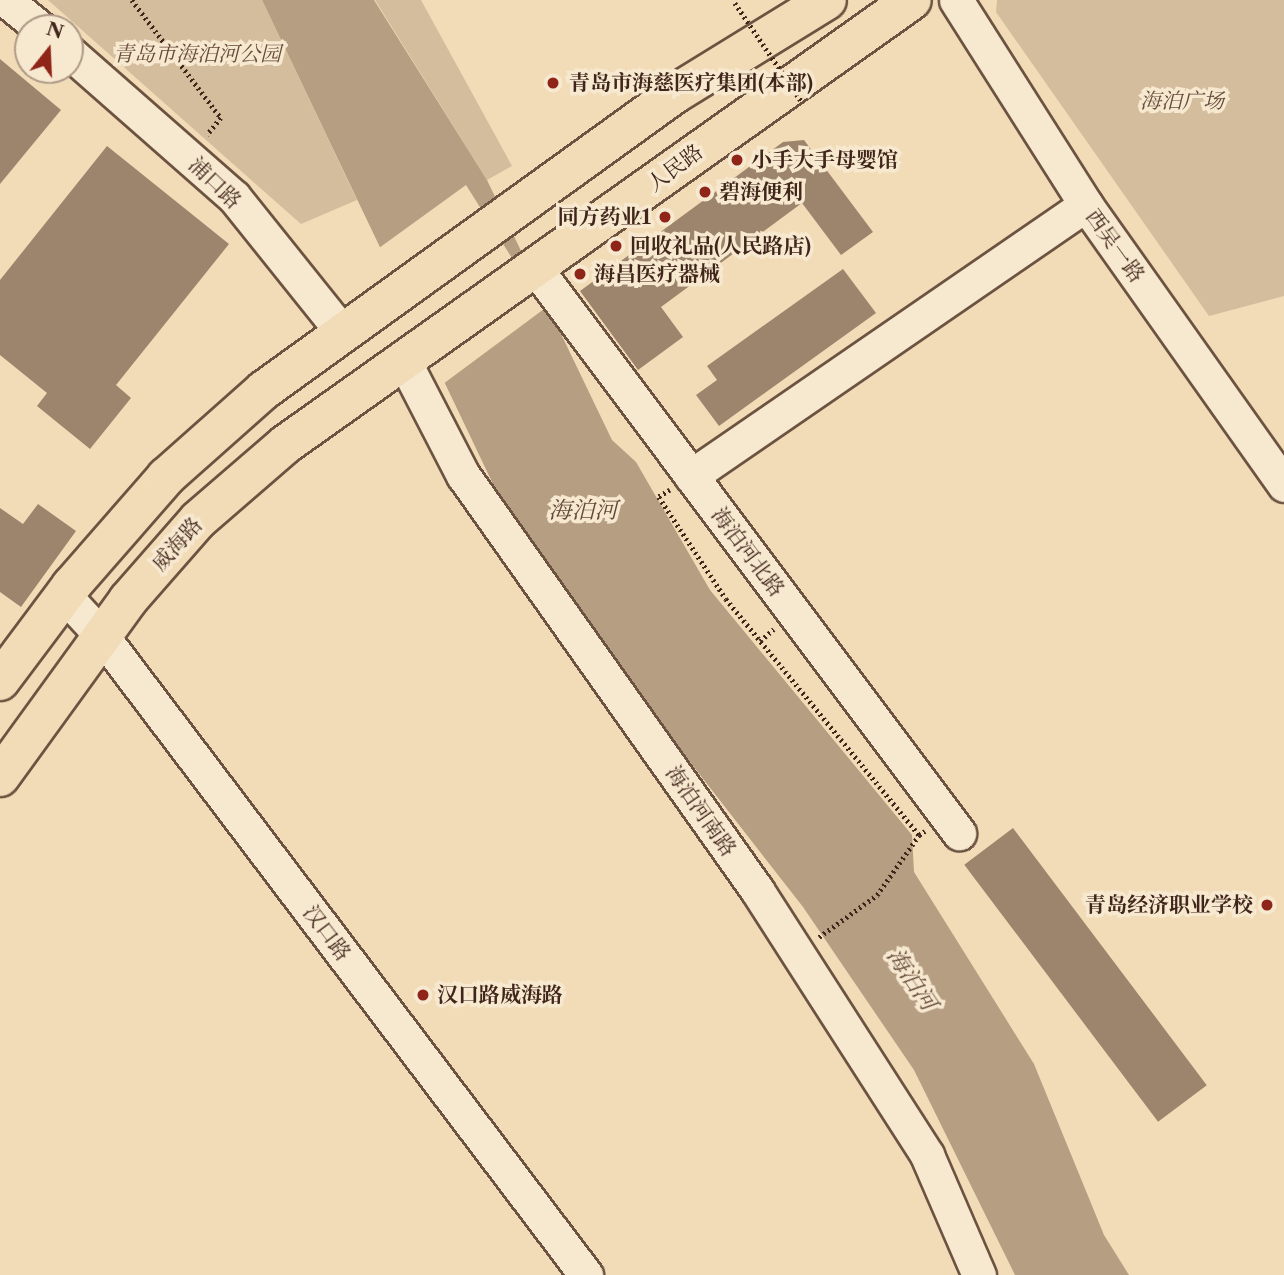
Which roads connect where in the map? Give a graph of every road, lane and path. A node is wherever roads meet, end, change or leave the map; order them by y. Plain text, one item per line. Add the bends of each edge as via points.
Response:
1 (6, 0) edge
2 (132, 0) edge
3 (827, 0) edge
4 (912, 0) edge
5 (956, 0) edge
6 (735, 3) dead end
7 (23, 14) edge
8 (84, 65) edge
9 (802, 102) dead end
10 (188, 157) junction
11 (1086, 205) junction
12 (537, 270) junction
13 (342, 332) junction
14 (403, 359) junction
15 (691, 476) junction
16 (1284, 485) edge
17 (64, 595) junction
18 (102, 636) junction
19 (0, 681) edge
20 (0, 777) edge
21 (953, 825) joint
22 (919, 835) junction
23 (814, 939) dead end
24 (586, 1275) edge
25 (979, 1275) edge

1 - 7 street
2 - 10 path via 222,118
3 - 13 main road via 676,93
4 - 12 main road, 人民路
5 - 11 street, 西吴一路
6 - 9 path, bridge
8 - 10 street, 浦口路
10 - 13 street, 浦口路 via 234,197
11 - 15 street
11 - 16 street, 西吴一路
12 - 14 main road, 人民路
12 - 15 street, 海泊河北路
13 - 17 main road via 166,477
14 - 18 main road, 威海路 via 286,444 198,520
14 - 25 street, 海泊河南路 via 463,475 757,890 927,1155
15 - 21 street, 海泊河北路
15 - 22 path via 659,497 726,599
17 - 18 street, 汉口路
17 - 19 main road
18 - 20 main road, 威海路
18 - 24 street, 汉口路
21 - 22 path
22 - 23 path via 877,895

